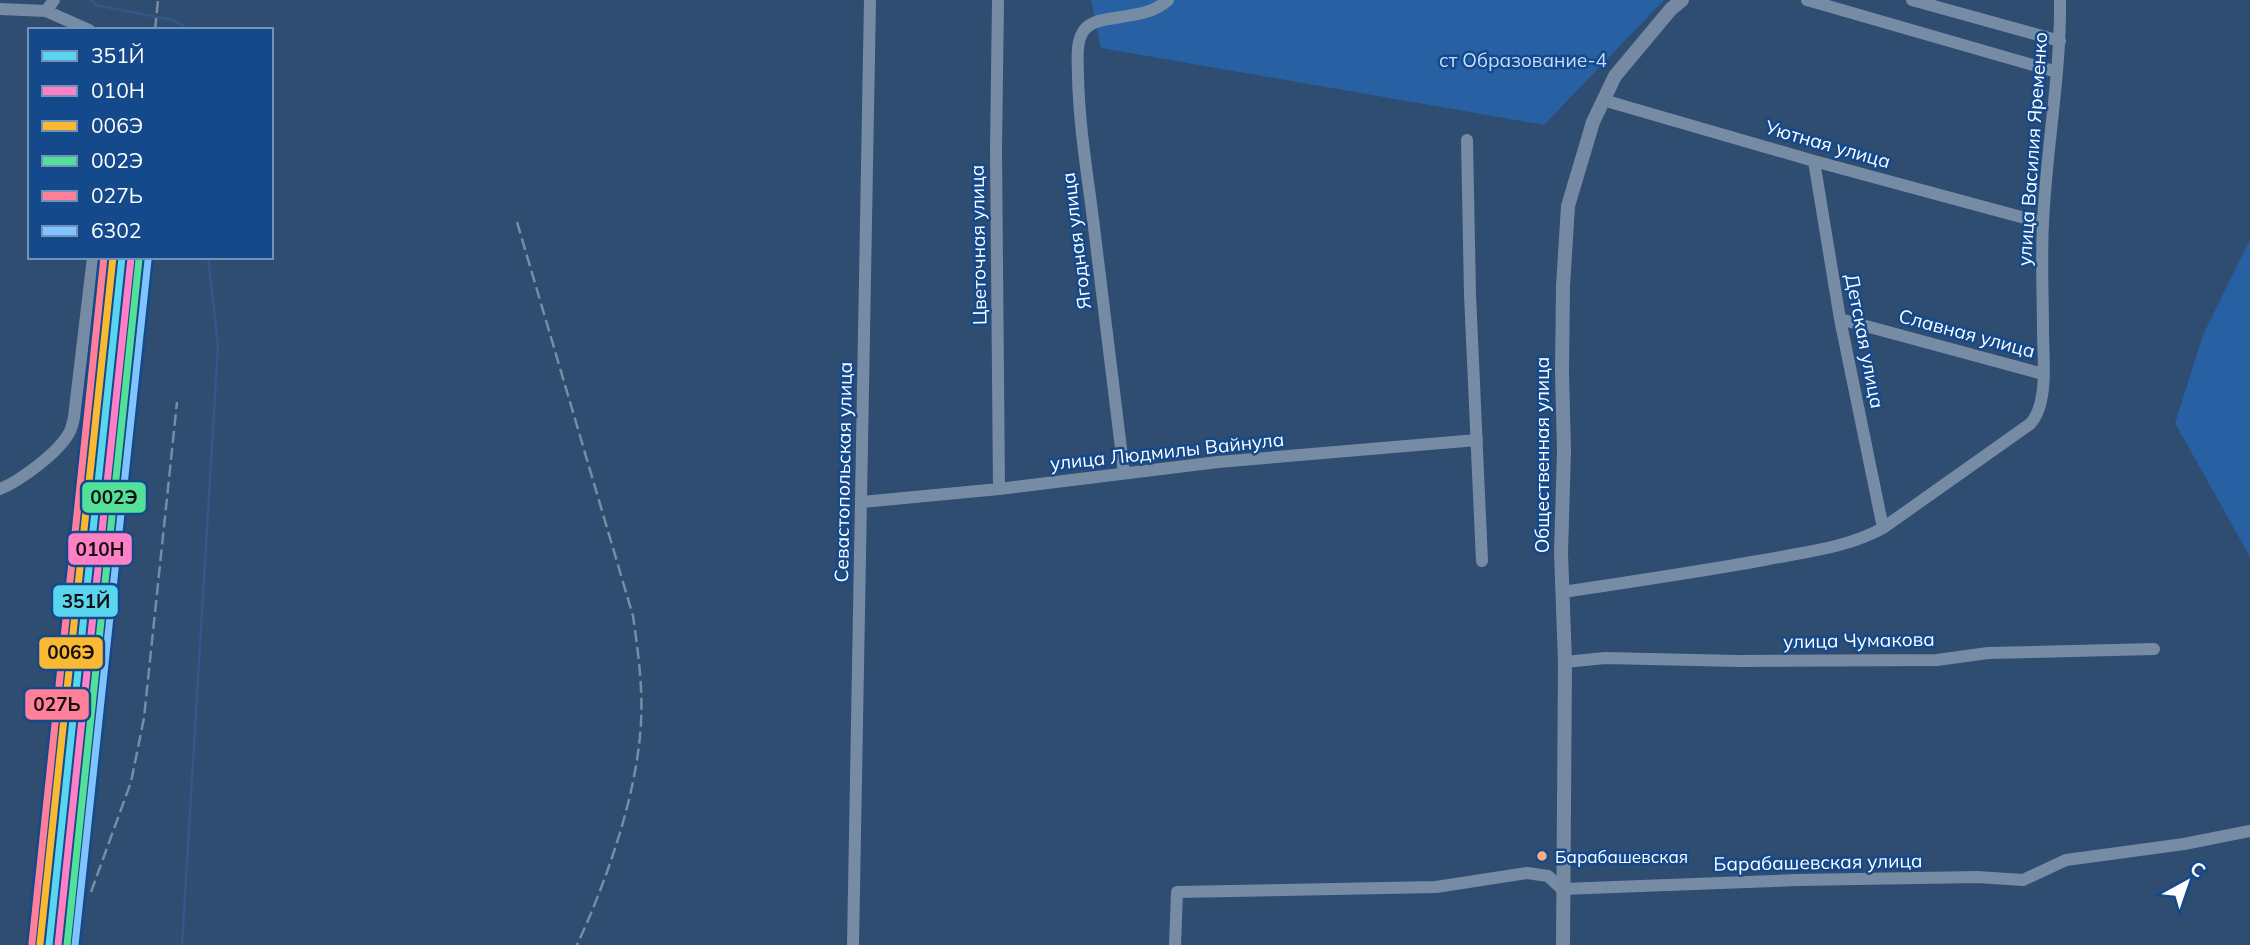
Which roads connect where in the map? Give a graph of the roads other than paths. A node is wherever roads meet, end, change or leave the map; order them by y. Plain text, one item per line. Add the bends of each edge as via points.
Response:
1 (54, 0) edge
2 (870, 0) edge
3 (998, 0) edge
4 (1168, 0) edge
5 (1682, 0) edge
6 (1807, 0) edge
7 (1912, 0) edge
8 (2060, 0) edge
9 (0, 9) edge
10 (46, 11) junction
11 (84, 28) edge
12 (2060, 41) junction
13 (2057, 72) junction
14 (1603, 100) junction
15 (1467, 140) dead end
16 (1814, 161) junction
17 (2043, 223) junction
18 (93, 259) edge
19 (1840, 319) junction
20 (2043, 374) junction
21 (1477, 440) junction
22 (1124, 473) junction
23 (0, 489) edge
24 (999, 489) junction
25 (862, 502) junction
26 (1883, 527) junction
27 (1482, 561) dead end
28 (1563, 592) junction
29 (2154, 649) dead end
30 (1565, 662) junction
31 (2250, 831) edge
32 (1562, 889) junction
33 (853, 945) edge
34 (1175, 945) edge
35 (1563, 945) edge

1 - 10 street
2 - 25 street, Севастопольская улица
3 - 24 street, Цветочная улица
4 - 22 street, Ягодная улица via 1136,16 1094,23 1083,31 1078,52
5 - 14 main road, Общественная улица via 1623,67
6 - 13 street
7 - 12 street
8 - 12 street, улица Василия Яременко
9 - 10 street
10 - 11 street
12 - 13 street, улица Василия Яременко
13 - 17 street, улица Василия Яременко
14 - 16 street, Уютная улица
14 - 28 main road, Общественная улица via 1581,156 1564,250
15 - 21 street
16 - 17 street, Уютная улица
16 - 19 street, Детская улица
17 - 20 street, улица Василия Яременко
18 - 23 street via 69,432 58,447
19 - 20 street, Славная улица
19 - 26 street, Детская улица
20 - 26 street, улица Василия Яременко via 2041,408 2031,424
21 - 22 street, улица Людмилы Вайнула
21 - 27 street
22 - 24 street, улица Людмилы Вайнула
24 - 25 street, улица Людмилы Вайнула
25 - 33 street, Севастопольская улица
26 - 28 street via 1865,538 1802,553
28 - 30 main road, Общественная улица
29 - 30 street, улица Чумакова via 1998,652 1937,660 1605,658
30 - 32 main road, Общественная улица
31 - 32 street, Барабашевская улица via 2184,845 2066,860 2023,880 1797,880
32 - 34 street, Барабашевская улица via 1548,876 1527,873 1436,887 1177,892
32 - 35 main road, Общественная улица

